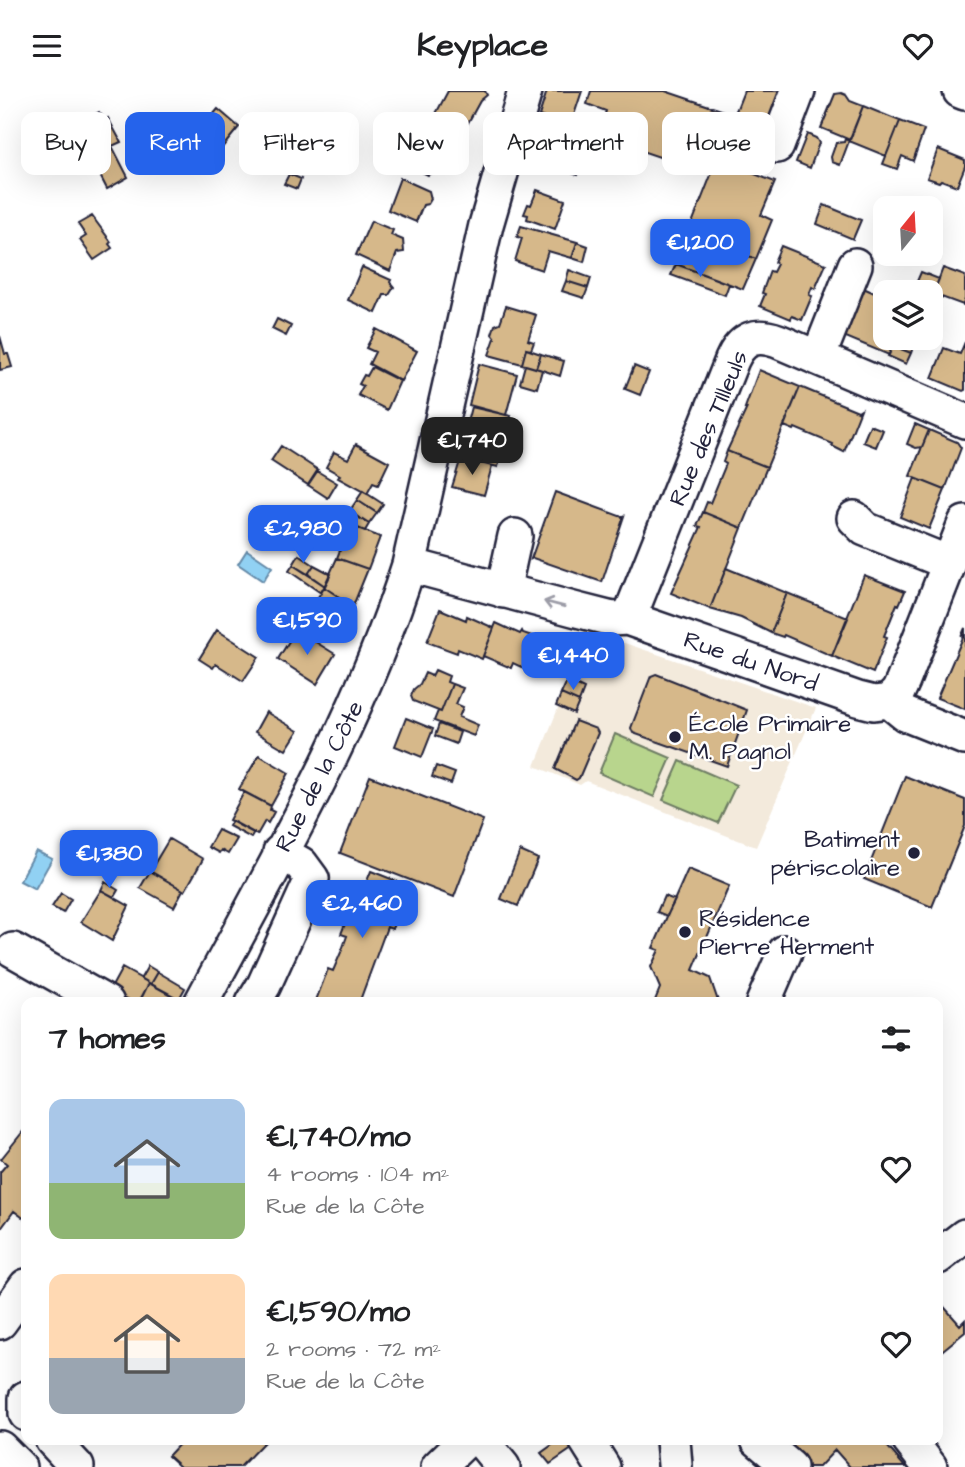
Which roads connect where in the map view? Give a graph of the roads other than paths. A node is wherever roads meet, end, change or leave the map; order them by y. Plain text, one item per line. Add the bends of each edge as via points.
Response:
1 (525, 91) edge
2 (798, 91) edge
3 (960, 91) edge
4 (965, 93) edge
5 (777, 146) dead end
6 (855, 265) dead end
7 (818, 358) junction
8 (965, 421) edge
9 (854, 519) dead end
10 (965, 523) edge
11 (515, 536) dead end
12 (949, 563) junction
13 (409, 565) junction
14 (503, 591) junction
15 (627, 618) junction
16 (889, 701) junction
17 (965, 737) edge
18 (280, 852) junction
19 (13, 950) dead end
20 (785, 952) dead end
21 (207, 991) edge
22 (96, 997) edge
23 (243, 997) edge
24 (255, 997) edge
25 (766, 997) edge
26 (965, 1236) edge
27 (943, 1253) edge
28 (21, 1293) edge
29 (0, 1322) edge
30 (57, 1445) edge
31 (461, 1445) edge
32 (485, 1445) edge
33 (589, 1445) edge
34 (764, 1445) edge
35 (913, 1445) edge
36 (0, 1448) edge
37 (19, 1467) edge
38 (77, 1467) edge
39 (438, 1467) edge
40 (503, 1467) edge
41 (603, 1467) edge
42 (790, 1467) edge
43 (930, 1467) edge

1 - 13 street, Rue de la Côte via 486,225
2 - 5 street
3 - 4 street
6 - 7 street
7 - 8 street, Rue des TIlleuls
7 - 15 street, Rue des TIlleuls via 765,336 750,338 738,347
9 - 12 street via 865,530
10 - 12 street
11 - 14 street
12 - 16 street via 903,681
13 - 14 street, Rue du Nord
13 - 18 street, Rue de la Côte via 357,703
15 -> 14 street, Rue du Nord via 612,619
15 - 16 street, Rue du Nord via 858,699
16 - 17 street, Rue du Nord via 905,714
18 - 21 street, Rue de la Côte
18 - 24 street via 301,864 312,879
19 - 22 street
20 - 25 street
21 - 23 street via 227,985
26 - 27 street
28 - 29 street
30 - 38 street
31 - 39 street
32 - 40 street
33 - 41 street
34 - 42 street
35 - 43 street
36 - 37 street

